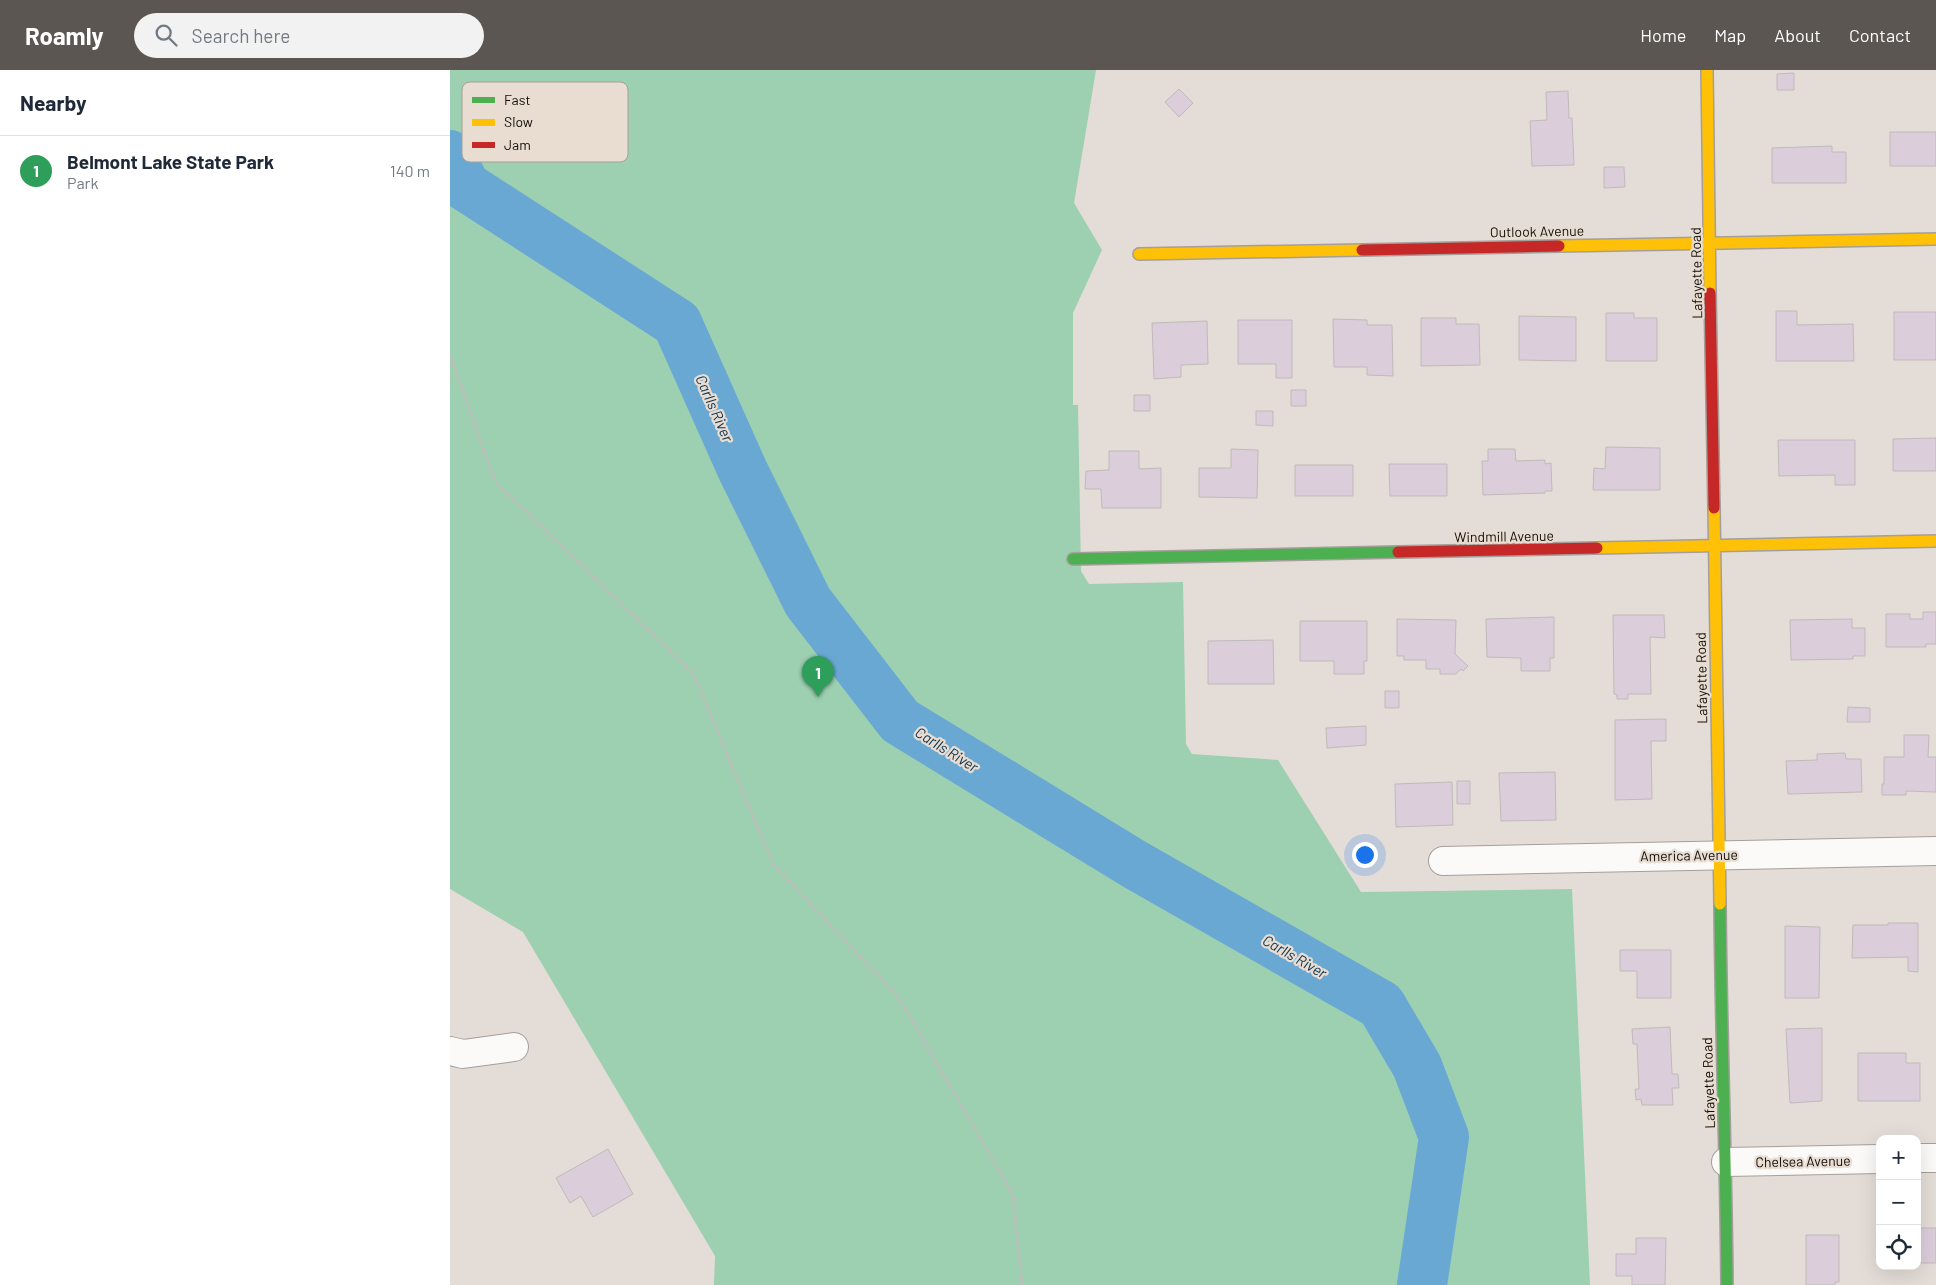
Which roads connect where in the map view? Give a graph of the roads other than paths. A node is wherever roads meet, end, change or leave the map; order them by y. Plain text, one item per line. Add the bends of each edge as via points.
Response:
1 (1707, 70) edge
2 (1936, 239) edge
3 (1710, 242) junction
4 (1139, 254) dead end
5 (1936, 542) edge
6 (1714, 547) junction
7 (1073, 559) dead end
8 (1936, 850) edge
9 (1719, 854) junction
10 (1443, 861) dead end
11 (514, 1048) dead end
12 (450, 1051) edge
13 (1921, 1158) edge
14 (1936, 1158) edge
15 (1876, 1159) edge
16 (1726, 1162) junction
17 (1727, 1285) edge

1 - 3 street, Lafayette Road
2 - 3 street, Outlook Avenue
3 - 4 street, Outlook Avenue
3 - 6 street, Lafayette Road
5 - 6 street, Windmill Avenue
6 - 7 street, Windmill Avenue
6 - 9 street, Lafayette Road
8 - 9 street, America Avenue
9 - 10 street, America Avenue
9 - 16 street, Lafayette Road
11 - 12 street via 463,1054
13 - 14 street
15 - 16 street, Chelsea Avenue
16 - 17 street, Lafayette Road

